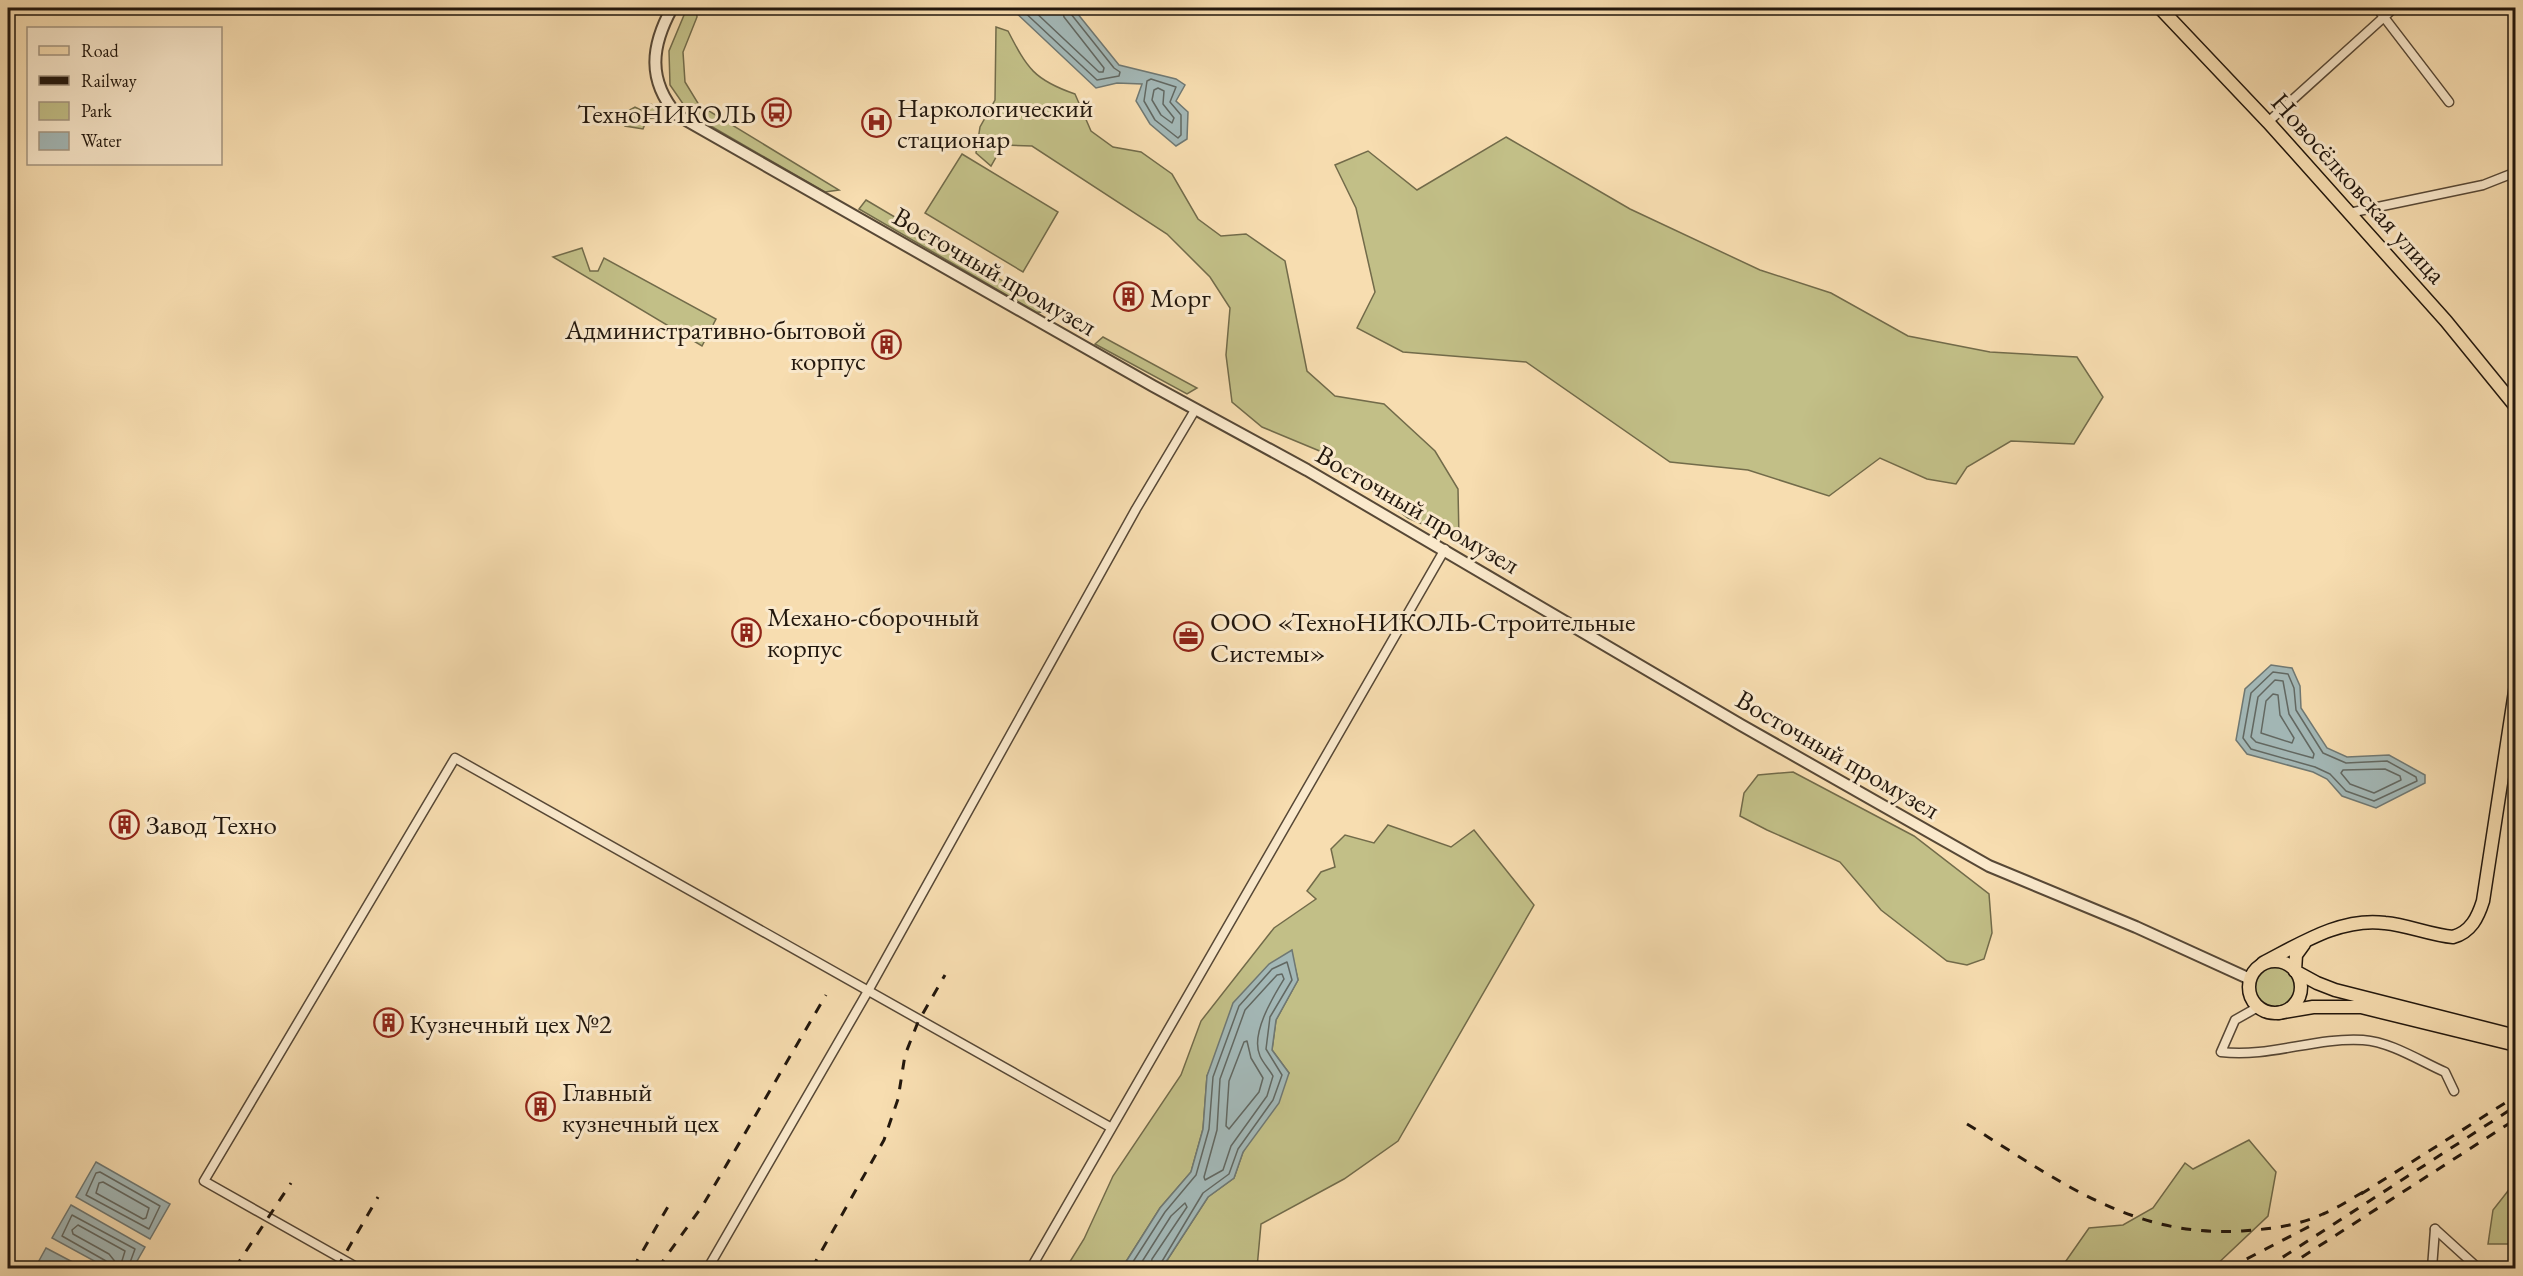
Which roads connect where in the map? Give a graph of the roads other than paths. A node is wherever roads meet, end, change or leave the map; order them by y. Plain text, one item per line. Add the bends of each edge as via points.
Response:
1 (672, 8) edge
2 (2160, 8) edge
3 (2377, 8) edge
4 (2394, 8) edge
5 (2384, 15) junction
6 (2449, 102) dead end
7 (2268, 122) junction
8 (2516, 172) edge
9 (2349, 213) junction
10 (2516, 407) edge
11 (1196, 410) junction
12 (1445, 549) junction
13 (2516, 685) edge
14 (2307, 941) junction
15 (2263, 963) junction
16 (2295, 971) junction
17 (2250, 979) junction
18 (868, 991) junction
19 (2258, 1006) junction
20 (2278, 1013) junction
21 (2516, 1036) edge
22 (2516, 1046) edge
23 (2454, 1092) dead end
24 (1110, 1127) junction
25 (358, 1269) edge
26 (708, 1269) edge
27 (1031, 1269) edge
28 (2432, 1269) edge
29 (2478, 1269) edge

1 - 11 street, Восточный промузел via 658,38 654,68 665,101 677,115
2 - 7 main road, Новосёлковская улица
3 - 5 street
4 - 5 street
5 - 6 street
5 - 7 street
7 - 9 main road, Новосёлковская улица
8 - 9 street via 2483,185
9 - 10 main road, Новосёлковская улица via 2446,321
11 - 12 street, Восточный промузел
11 - 18 street via 1136,509
12 - 17 street, Восточный промузел via 1741,725 1989,866
12 - 24 street
13 - 14 main road via 2482,901 2474,923 2453,937 2385,923 2359,923
14 - 15 main road
14 - 16 main road via 2296,955
15 - 16 main road via 2279,961
15 - 17 main road
16 - 20 main road via 2300,995 2292,1006
16 - 21 main road via 2335,990
17 - 19 main road via 2250,996
18 - 24 street
18 - 25 street via 455,758 204,1181
18 - 26 street
19 - 20 main road
19 - 23 street via 2235,1020 2221,1052 2249,1054 2366,1040 2445,1072
20 - 22 main road via 2334,1005 2361,1007
24 - 27 street
28 - 29 street via 2435,1229

